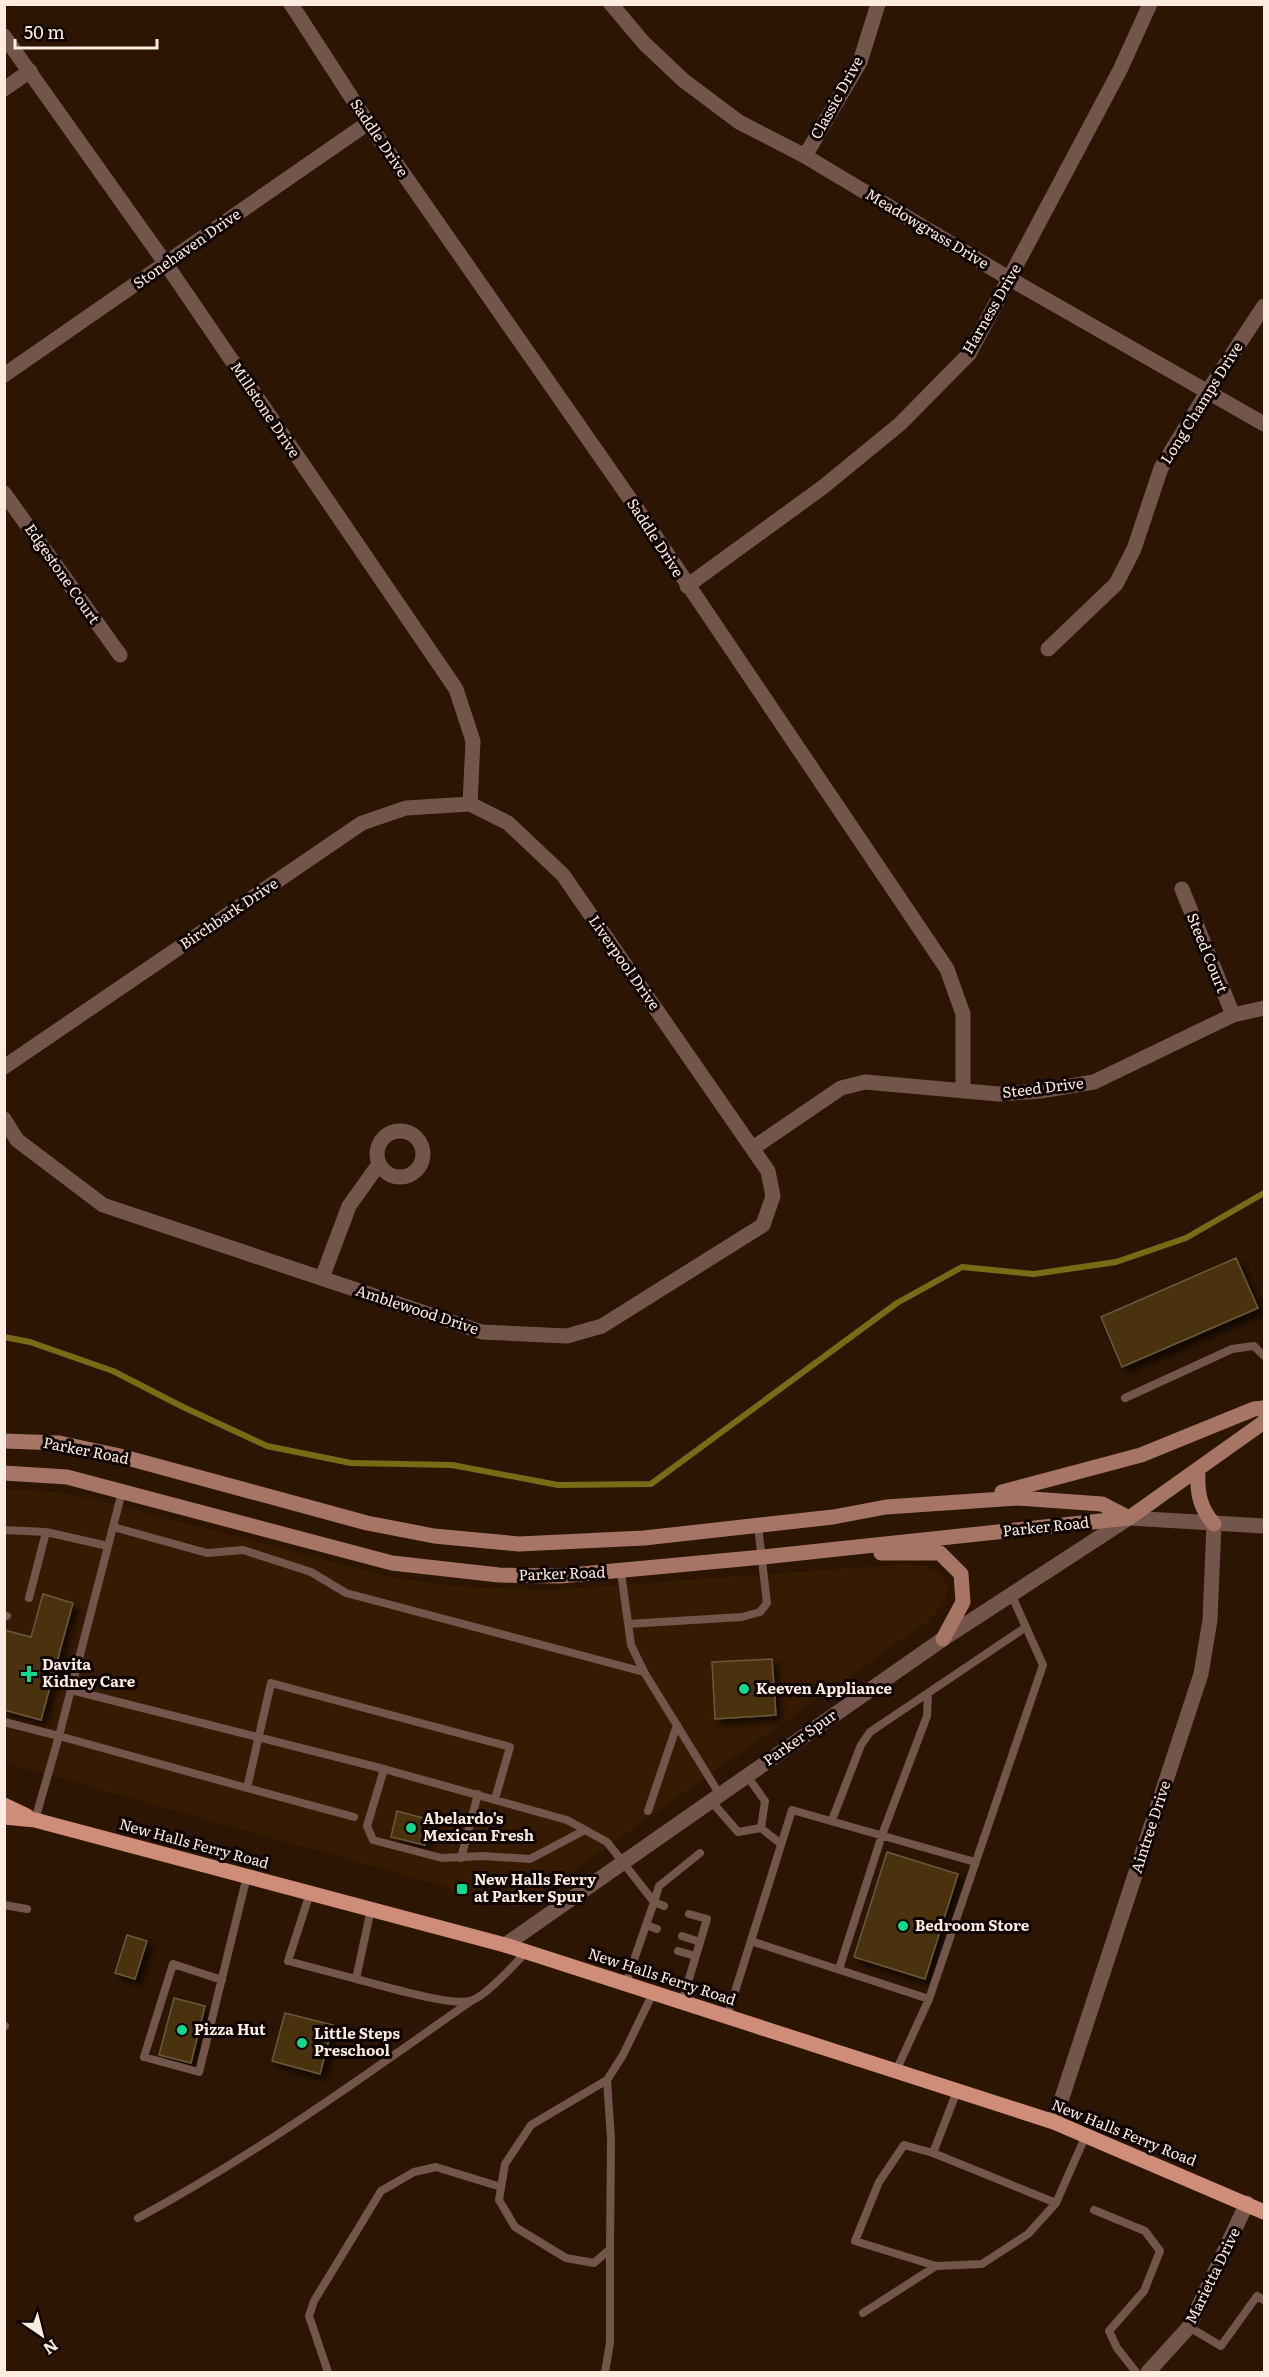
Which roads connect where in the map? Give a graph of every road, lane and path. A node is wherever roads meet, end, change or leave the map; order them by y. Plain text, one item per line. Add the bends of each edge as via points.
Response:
1 (291, 4) edge
2 (611, 4) edge
3 (878, 4) edge
4 (1150, 4) edge
5 (4, 36) edge
6 (30, 71) junction
7 (4, 89) edge
8 (369, 123) junction
9 (805, 156) junction
10 (166, 264) junction
11 (1010, 279) junction
12 (1264, 306) edge
13 (4, 375) edge
14 (1208, 391) junction
15 (1264, 424) edge
16 (4, 493) edge
17 (687, 586) junction
18 (1048, 649) dead end
19 (120, 655) dead end
20 (470, 804) junction
21 (1182, 890) dead end
22 (1264, 1008) edge
23 (1233, 1015) junction
24 (4, 1067) edge
25 (963, 1091) junction
26 (4, 1119) edge
27 (753, 1148) junction
28 (379, 1164) dead end
29 (322, 1278) junction
30 (1264, 1356) edge
31 (1125, 1398) dead end
32 (1264, 1408) edge
33 (1264, 1422) edge
34 (4, 1441) edge
35 (1198, 1469) junction
36 (4, 1473) edge
37 (122, 1492) junction
38 (946, 1503) junction
39 (1129, 1518) junction
40 (1214, 1524) junction
41 (758, 1526) junction
42 (1264, 1526) edge
43 (113, 1527) junction
44 (4, 1530) edge
45 (46, 1532) junction
46 (108, 1546) junction
47 (800, 1554) junction
48 (763, 1557) junction
49 (621, 1572) junction
50 (1011, 1594) junction
51 (29, 1598) dead end
52 (628, 1624) junction
53 (1026, 1627) junction
54 (943, 1639) junction
55 (644, 1672) junction
56 (71, 1690) junction
57 (928, 1693) junction
58 (4, 1722) edge
59 (676, 1725) junction
60 (59, 1736) junction
61 (257, 1738) junction
62 (384, 1769) junction
63 (747, 1776) junction
64 (247, 1788) junction
65 (478, 1794) junction
66 (715, 1798) junction
67 (495, 1799) junction
68 (4, 1805) edge
69 (648, 1812) dead end
70 (4, 1817) edge
71 (354, 1817) dead end
72 (35, 1820) junction
73 (832, 1820) junction
74 (761, 1828) junction
75 (585, 1830) junction
76 (882, 1835) junction
77 (781, 1844) junction
78 (700, 1853) dead end
79 (461, 1858) junction
80 (975, 1862) junction
81 (623, 1863) junction
82 (247, 1876) junction
83 (309, 1893) junction
84 (654, 1902) junction
85 (4, 1905) edge
86 (664, 1905) dead end
87 (27, 1909) dead end
88 (371, 1909) junction
89 (689, 1914) dead end
90 (646, 1925) junction
91 (657, 1929) dead end
92 (682, 1936) dead end
93 (641, 1939) junction
94 (751, 1941) junction
95 (700, 1942) junction
96 (651, 1943) dead end
97 (505, 1945) junction
98 (678, 1951) dead end
99 (526, 1952) junction
100 (695, 1956) junction
101 (839, 1969) junction
102 (356, 1979) junction
103 (222, 1980) junction
104 (626, 1983) junction
105 (653, 1993) junction
106 (929, 1998) junction
107 (471, 2001) junction
108 (682, 2002) junction
109 (728, 2017) junction
110 (896, 2071) junction
111 (607, 2080) junction
112 (957, 2091) junction
113 (1054, 2122) junction
114 (1086, 2135) junction
115 (933, 2153) junction
116 (501, 2187) junction
117 (1056, 2203) junction
118 (1247, 2203) junction
119 (1094, 2210) dead end
120 (1264, 2212) edge
121 (138, 2218) dead end
122 (610, 2249) junction
123 (936, 2266) junction
124 (1264, 2300) edge
125 (863, 2313) dead end
126 (1190, 2327) junction
127 (328, 2373) edge
128 (605, 2373) edge
129 (1136, 2373) edge
130 (1148, 2373) edge

1 - 8 street, Saddle Drive
2 - 9 street, Meadowgrass Drive via 683,80 739,122
3 - 9 street, Classic Drive via 860,62
4 - 11 street, Harness Drive via 1120,70
5 - 6 street, Millstone Drive
6 - 7 street
6 - 10 street, Millstone Drive
8 - 10 street, Stonehaven Drive
8 - 17 street, Saddle Drive
9 - 11 street, Meadowgrass Drive
10 - 13 street, Stonehaven Drive
10 - 20 street, Millstone Drive via 456,689 473,741
11 - 14 street, Meadowgrass Drive
11 - 17 street, Harness Drive via 969,354 900,424 823,487
12 - 14 street, Long Champs Drive
14 - 15 street, Meadowgrass Drive
14 - 18 street, Long Champs Drive via 1161,468 1134,549 1116,584
16 - 19 street, Edgestone Court
17 - 25 street, Saddle Drive via 947,969 963,1014
20 - 24 street, Birchbark Drive via 406,808 362,824
20 - 27 street, Liverpool Drive via 508,823 563,875
21 - 23 street, Steed Court
22 - 23 street, Steed Drive
23 - 25 street, Steed Drive via 1094,1082 1020,1093
25 - 27 street, Steed Drive via 865,1082 842,1088
26 - 29 street, Amblewood Drive via 18,1140 103,1205
27 - 29 street, Amblewood Drive via 768,1171 773,1196 763,1225 602,1326 567,1336 482,1332
28 - 29 street via 349,1206
30 - 31 lane via 1254,1346 1232,1349
32 - 38 main road, Parker Road via 1141,1455
33 - 35 main road, Parker Road
34 - 41 main road, Parker Road via 59,1443 120,1456 367,1523 434,1536 519,1544 581,1543
35 - 39 main road, Parker Road
35 - 40 main road via 1199,1500
36 - 37 main road, Parker Road via 67,1477
37 - 43 lane
37 - 49 main road, Parker Road via 392,1563 499,1575
38 - 39 main road, Parker Road via 1018,1498 1074,1500 1101,1504
38 - 41 main road, Parker Road via 886,1507
39 - 40 street
39 - 47 main road, Parker Road
39 - 50 street, Parker Spur
40 - 42 street
40 - 113 street, Aintree Drive via 1210,1620 1201,1674
41 - 48 lane
43 - 46 lane
43 - 55 lane via 207,1553 243,1550 311,1572 346,1593
44 - 45 lane
45 - 46 lane
45 - 51 lane
46 - 56 lane
47 - 48 main road, Parker Road
47 - 54 main road via 940,1553 961,1574 963,1602
48 - 49 main road, Parker Road
48 - 52 lane via 767,1603 760,1612 742,1617
49 - 52 lane
50 - 53 lane
50 - 54 street, Parker Spur
52 - 55 lane via 631,1645
53 - 57 lane
53 - 80 lane via 1043,1665
54 - 63 street, Parker Spur
55 - 59 lane
56 - 60 lane
56 - 61 lane
57 - 73 lane via 870,1732 861,1745
57 - 76 lane via 927,1716
58 - 60 lane
59 - 66 lane
59 - 69 lane
60 - 64 lane
60 - 72 lane
61 - 62 lane
61 - 64 lane
61 - 67 lane via 271,1683 510,1747
62 - 65 lane
62 - 79 lane via 367,1826 373,1840 442,1858
63 - 66 street, Parker Spur
63 - 74 lane via 765,1801
64 - 71 lane
65 - 67 lane
65 - 79 lane
66 - 74 lane via 738,1832
66 - 81 street, Parker Spur
67 - 75 lane via 567,1820
68 - 72 main road, New Halls Ferry Road
70 - 72 main road, New Halls Ferry Road
72 - 82 main road, New Halls Ferry Road
73 - 76 lane
73 - 77 lane via 792,1810
74 - 77 lane
75 - 79 lane via 530,1859
75 - 81 lane via 607,1842
76 - 80 lane
76 - 101 lane
77 - 94 lane
78 - 84 lane via 659,1886
80 - 106 lane
81 - 84 lane
81 - 97 street, Parker Spur
82 - 83 main road, New Halls Ferry Road
82 - 103 lane
83 - 88 main road, New Halls Ferry Road
83 - 102 lane via 288,1960
84 - 86 lane
84 - 90 lane
85 - 87 lane
88 - 97 main road, New Halls Ferry Road
88 - 102 lane
89 - 95 lane via 707,1919
90 - 91 lane
90 - 93 lane
92 - 95 lane
93 - 96 lane
93 - 104 lane
94 - 101 lane
94 - 109 lane
95 - 100 lane
97 - 99 main road, New Halls Ferry Road
98 - 100 lane
99 - 104 main road, New Halls Ferry Road
99 - 107 lane
100 - 108 lane
101 - 106 lane
102 - 107 lane via 450,2001
103 - 103 lane via 199,2072 144,2057 173,1964
104 - 105 main road, New Halls Ferry Road
105 - 108 main road, New Halls Ferry Road
105 - 111 lane
106 - 110 lane
107 - 121 lane via 294,2124 194,2188
108 - 109 main road, New Halls Ferry Road
109 - 110 main road, New Halls Ferry Road
110 - 112 main road, New Halls Ferry Road
111 - 116 lane via 531,2125 505,2164
111 - 122 lane
112 - 113 main road, New Halls Ferry Road
112 - 115 lane
113 - 114 main road, New Halls Ferry Road
114 - 117 lane
114 - 118 main road, New Halls Ferry Road
115 - 117 lane
115 - 123 lane via 904,2145 879,2182 855,2241
116 - 122 lane via 499,2200 515,2227 566,2258 594,2263
116 - 127 lane via 436,2167 414,2172 381,2191 314,2301 309,2316
117 - 123 lane via 1028,2234 982,2264
118 - 120 main road, New Halls Ferry Road
118 - 126 street, Marietta Drive
119 - 129 lane via 1145,2231 1160,2251 1144,2291 1109,2331
122 - 128 lane via 610,2343
123 - 125 lane
124 - 126 lane via 1257,2296 1221,2346
126 - 130 street, Marietta Drive

